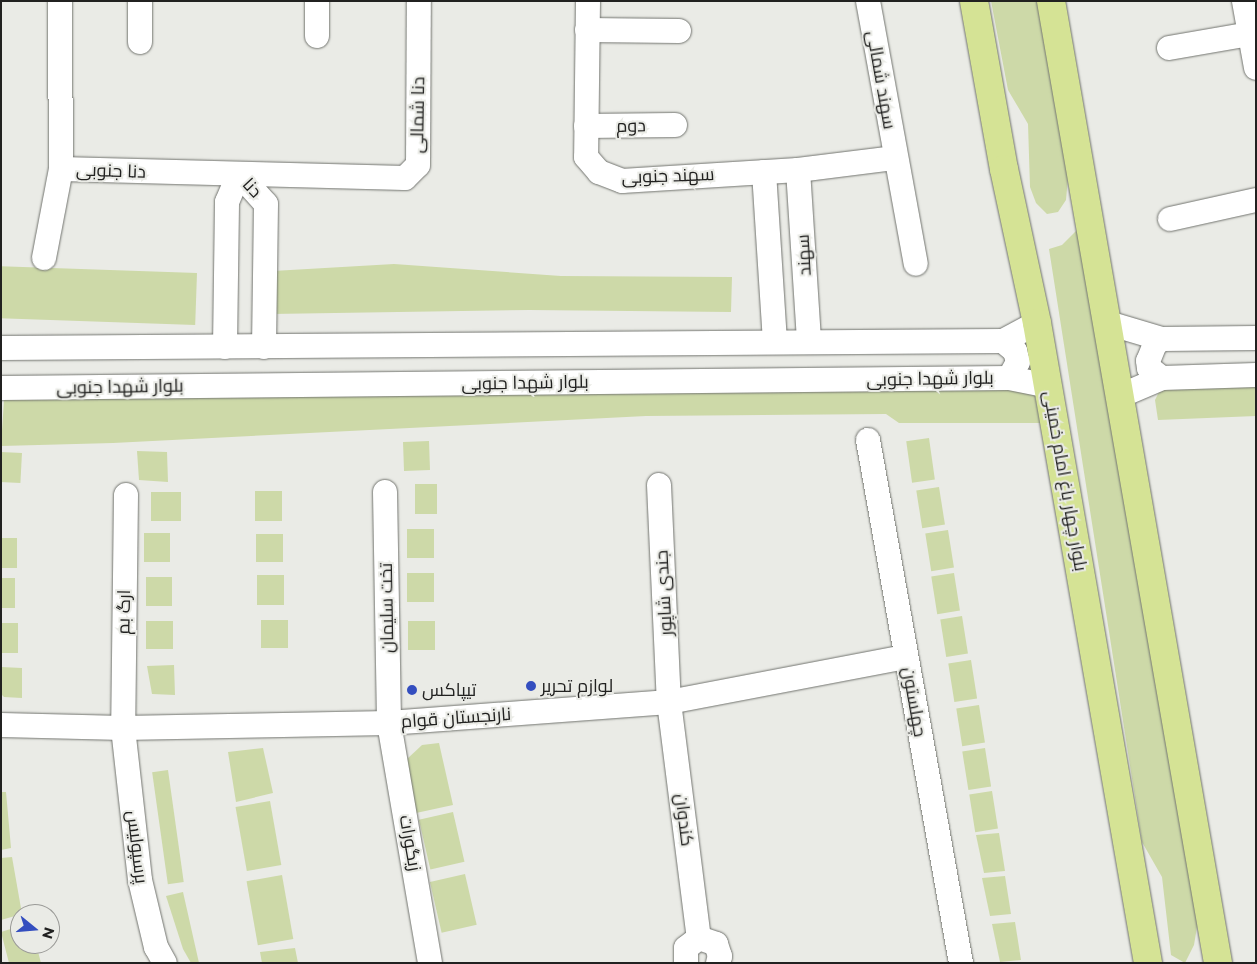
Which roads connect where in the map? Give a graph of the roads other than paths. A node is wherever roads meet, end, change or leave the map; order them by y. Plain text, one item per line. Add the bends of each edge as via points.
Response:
1 (60, 1) edge
2 (140, 1) edge
3 (317, 1) edge
4 (419, 1) edge
5 (588, 1) edge
6 (868, 1) edge
7 (974, 1) edge
8 (1051, 1) edge
9 (1249, 5) edge
10 (588, 30) junction
11 (679, 31) dead end
12 (1250, 34) junction
13 (317, 36) dead end
14 (140, 42) dead end
15 (1169, 48) dead end
16 (1256, 68) edge
17 (586, 126) junction
18 (675, 126) dead end
19 (895, 158) junction
20 (61, 169) junction
21 (798, 170) junction
22 (764, 172) junction
23 (239, 174) junction
24 (1256, 200) edge
25 (1170, 219) dead end
26 (44, 258) dead end
27 (916, 264) dead end
28 (1038, 323) junction
29 (1108, 323) junction
30 (1256, 338) edge
31 (1162, 339) junction
32 (809, 340) junction
33 (775, 341) junction
34 (1003, 341) junction
35 (225, 347) junction
36 (264, 347) junction
37 (1, 348) edge
38 (1256, 375) edge
39 (1009, 378) junction
40 (1162, 378) junction
41 (1049, 386) junction
42 (1, 388) edge
43 (1120, 396) junction
44 (868, 440) dead end
45 (659, 485) dead end
46 (385, 492) dead end
47 (126, 495) dead end
48 (906, 657) junction
49 (669, 702) junction
50 (389, 724) junction
51 (1, 725) edge
52 (123, 728) junction
53 (1209, 899) junction
54 (1139, 907) junction
55 (699, 938) junction
56 (165, 963) edge
57 (430, 963) edge
58 (686, 963) edge
59 (718, 963) edge
60 (961, 963) edge
61 (1148, 963) edge
62 (1159, 963) edge
63 (1205, 963) edge
64 (1218, 963) edge

1 - 20 street, دنا جنوبی
2 - 14 street
3 - 13 street
4 - 23 street, دنا شمالی via 418,165 405,178
5 - 10 street, سهند جنوبی
6 - 19 street, سهند شمالی
7 - 28 main road, بلوار چهار باغ امام خمینی via 1004,169
8 - 29 main road
9 - 12 street
10 - 11 street
10 - 17 street, سهند جنوبی
12 - 15 street
12 - 16 street
17 - 18 street, دوم
17 - 22 street, سهند جنوبی via 586,158 599,172 622,180
19 - 21 street
19 - 27 street, سهند شمالی
20 - 23 street, دنا جنوبی
20 - 26 street
21 - 22 street
21 - 32 street, سهند
22 - 33 street, سهند
23 - 35 street, دنا via 227,202
23 - 36 street, دنا via 266,204
24 - 25 street
28 - 34 street
28 - 41 main road, بلوار چهار باغ امام خمینی
29 - 31 street
29 - 43 main road
30 - 31 street
31 - 40 street via 1148,361 1149,368
32 - 33 street
32 - 34 street
33 - 36 street
34 - 39 street via 1015,351 1018,362
35 - 36 street
35 - 37 street
38 - 40 street
39 - 41 street, بلوار شهدا جنوبی
39 - 42 street, بلوار شهدا جنوبی
40 - 43 street
41 - 54 main road, بلوار چهار باغ امام خمینی
43 - 53 main road via 1138,515
44 - 48 street, چهلستون
45 - 49 street, جندی شاپور
46 - 50 street, تخت سلیمان
47 - 52 street, ارگ بم
48 - 49 street, نارنجستان قوام
48 - 60 street, چهلستون
49 - 50 street, نارنجستان قوام
49 - 55 street, کندوان
50 - 52 street, نارنجستان قوام
50 - 57 street, زیگورات
51 - 52 street, نارنجستان قوام
52 - 56 street, پرسپولیس via 140,880 156,947
53 - 63 main road
53 - 64 main road
54 - 61 main road, بلوار چهار باغ امام خمینی
54 - 62 main road
55 - 58 street via 686,948
55 - 59 street via 716,944

